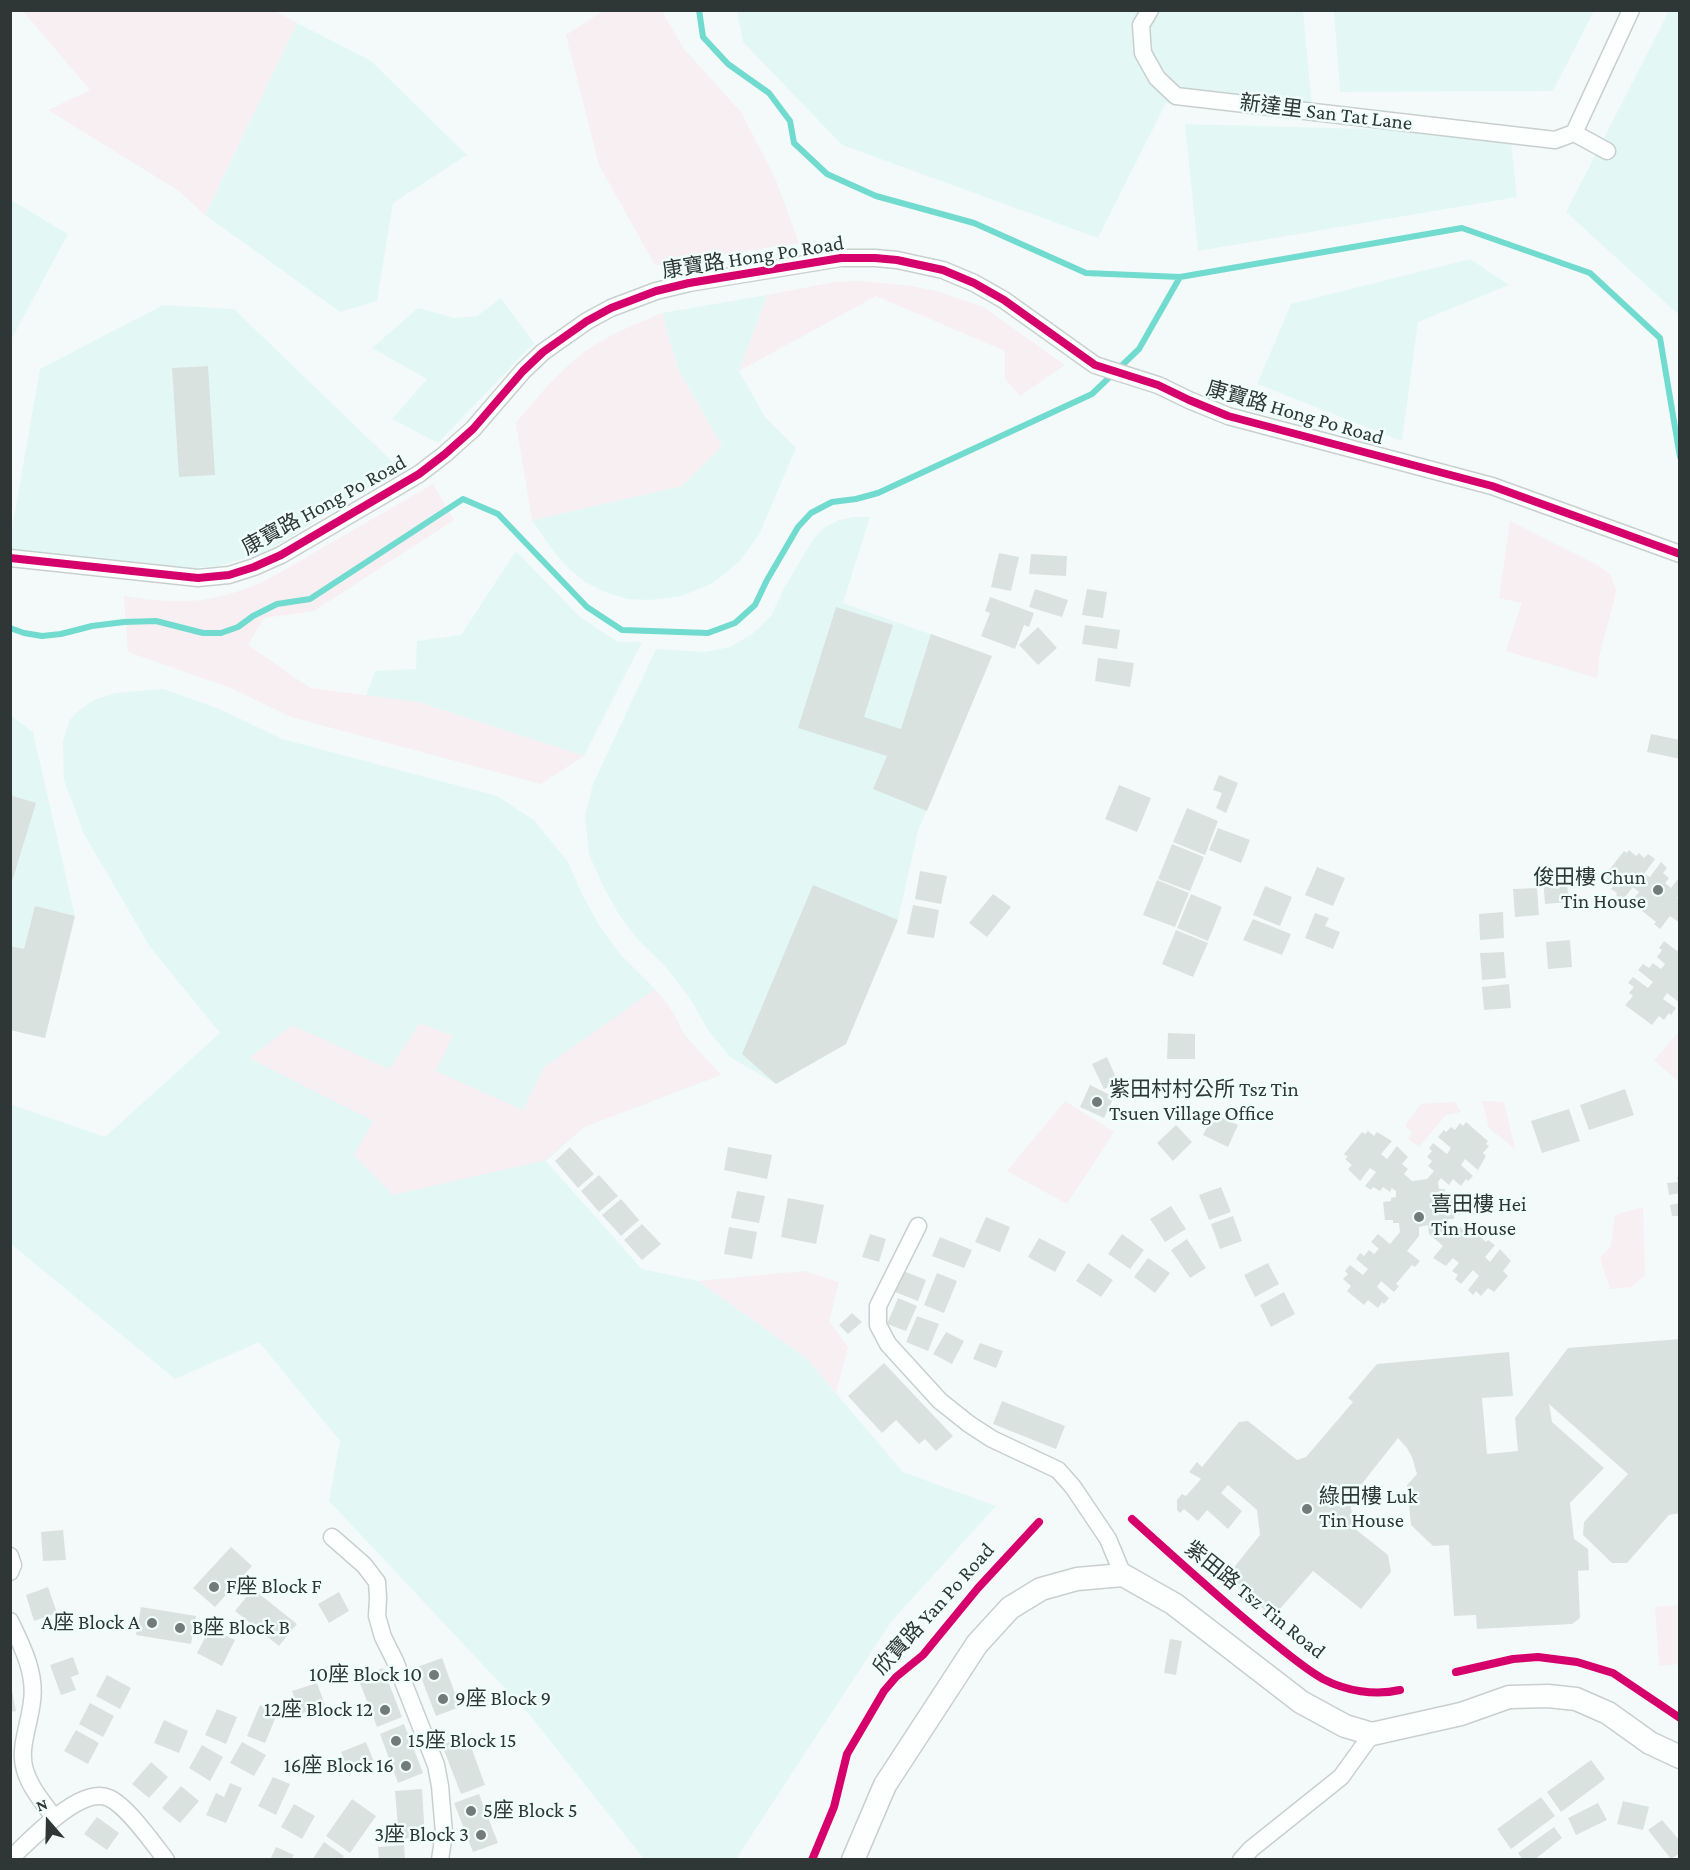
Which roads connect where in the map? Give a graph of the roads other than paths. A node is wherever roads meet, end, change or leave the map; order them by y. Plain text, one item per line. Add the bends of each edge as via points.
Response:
1 (1150, 10) edge
2 (1631, 10) edge
3 (1574, 133) junction
4 (1607, 151) dead end
5 (1680, 554) edge
6 (10, 558) edge
7 (918, 1226) dead end
8 (332, 1537) dead end
9 (10, 1556) edge
10 (10, 1572) edge
11 (1123, 1575) junction
12 (10, 1621) edge
13 (1372, 1734) junction
14 (1680, 1756) edge
15 (54, 1818) junction
16 (163, 1856) edge
17 (10, 1860) edge
18 (440, 1860) edge
19 (854, 1860) edge
20 (1241, 1860) edge

1 - 3 street, 新達里 San Tat Lane via 1141,25 1143,53 1157,78 1176,96 1556,140
2 - 3 street
3 - 4 street
5 - 6 street, 康寶路 Hong Po Road via 1492,486 1228,416 1158,385 1095,365 1004,300 943,270 876,258 842,258 689,283 636,297 587,321 543,352 473,429 419,474 254,567 229,575 198,578
7 - 11 street via 878,1306 878,1325 888,1344 940,1401 969,1424 1058,1470 1108,1539
8 - 18 street via 364,1565 376,1582 377,1616 383,1637 436,1765 443,1822
9 - 10 street
11 - 13 street via 1174,1604 1301,1702 1345,1726
11 - 19 street via 1077,1579 1041,1589 1010,1608 977,1644 885,1785
12 - 15 street via 23,1647 32,1681 25,1769
13 - 14 street via 1451,1717 1509,1697 1548,1696 1576,1699 1608,1713 1650,1743
13 - 20 street via 1341,1777
15 - 16 street via 77,1803 98,1796 109,1798 123,1808
15 - 17 street

